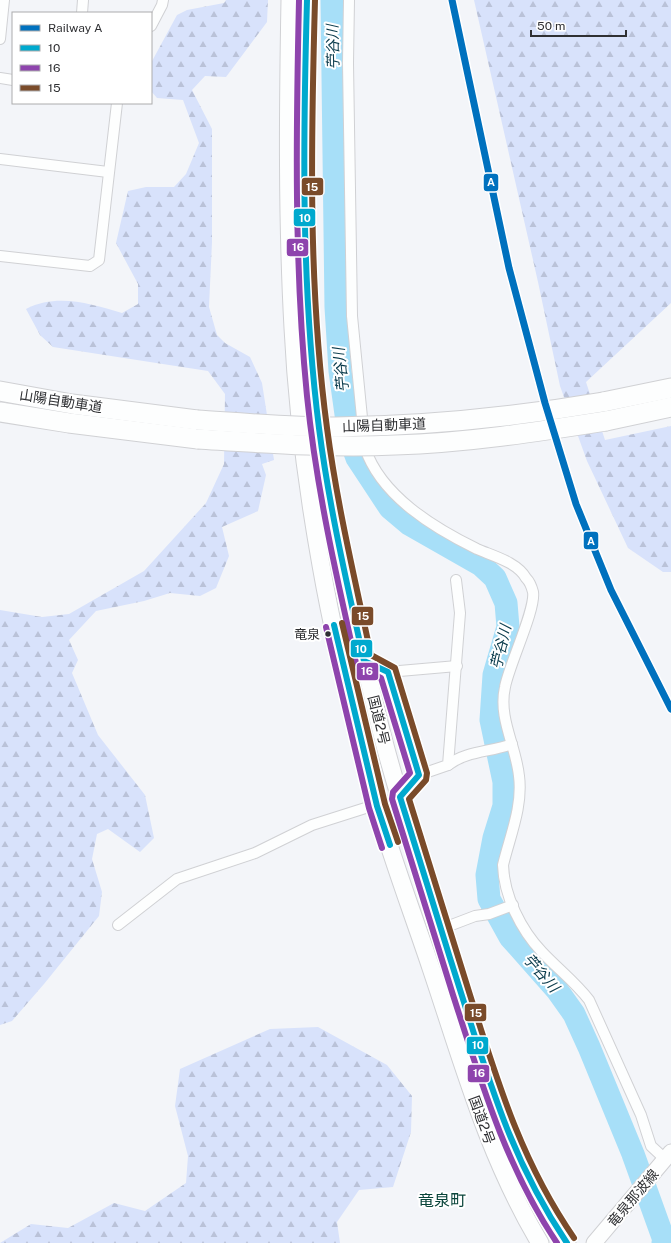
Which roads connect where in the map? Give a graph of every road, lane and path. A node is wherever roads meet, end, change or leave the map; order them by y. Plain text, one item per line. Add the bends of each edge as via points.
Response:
1 (4, 0) edge
2 (83, 0) edge
3 (163, 0) edge
4 (290, 0) edge
5 (307, 0) edge
6 (349, 0) edge
7 (82, 12) edge
8 (152, 24) edge
9 (0, 39) edge
10 (0, 78) edge
11 (12, 80) edge
12 (117, 104) edge
13 (0, 159) edge
14 (108, 172) junction
15 (0, 256) edge
16 (671, 388) edge
17 (0, 391) edge
18 (671, 408) edge
19 (0, 412) edge
20 (456, 580) dead end
21 (364, 661) junction
22 (457, 666) junction
23 (388, 672) junction
24 (510, 745) junction
25 (448, 765) junction
26 (419, 775) junction
27 (400, 797) junction
28 (377, 806) junction
29 (510, 906) junction
30 (118, 925) dead end
31 (441, 929) junction
32 (668, 1156) edge
33 (540, 1243) edge
34 (567, 1243) edge
35 (594, 1243) edge

1 - 9 street
2 - 7 street
3 - 8 street
4 - 28 highway, 国道2号 via 290,226 298,396 321,566
5 - 21 highway, 国道2号 via 306,200 309,320 315,396 328,486
6 - 24 street via 352,316 365,448 378,475 410,507 437,527 512,565 526,577 533,592 530,611 504,688 503,706
10 - 11 street
12 - 14 street
13 - 14 street
14 - 15 street via 99,260 90,266
16 - 17 highway, 山陽自動車道, bridge via 603,402 502,417 396,425 336,426 266,425 197,420 72,404
18 - 19 highway, 山陽自動車道, bridge via 507,436 394,445 275,444 198,439
20 - 22 street via 460,613
21 - 23 street
21 - 27 highway, 国道2号
22 - 23 street
22 - 25 street
23 - 26 street
24 - 25 street via 455,759
24 - 29 street via 519,776 520,793 503,865
25 - 26 street
26 - 27 street
27 - 28 street
27 - 31 highway, 国道2号
28 - 30 street via 312,825 255,853 177,879
28 - 33 highway, 国道2号 via 488,1139 513,1194
29 - 31 street
29 - 32 street via 542,952 589,1000 651,1146
31 - 34 highway, 国道2号 via 476,1041 514,1146 547,1212
32 - 35 main road, 竜泉那波線

